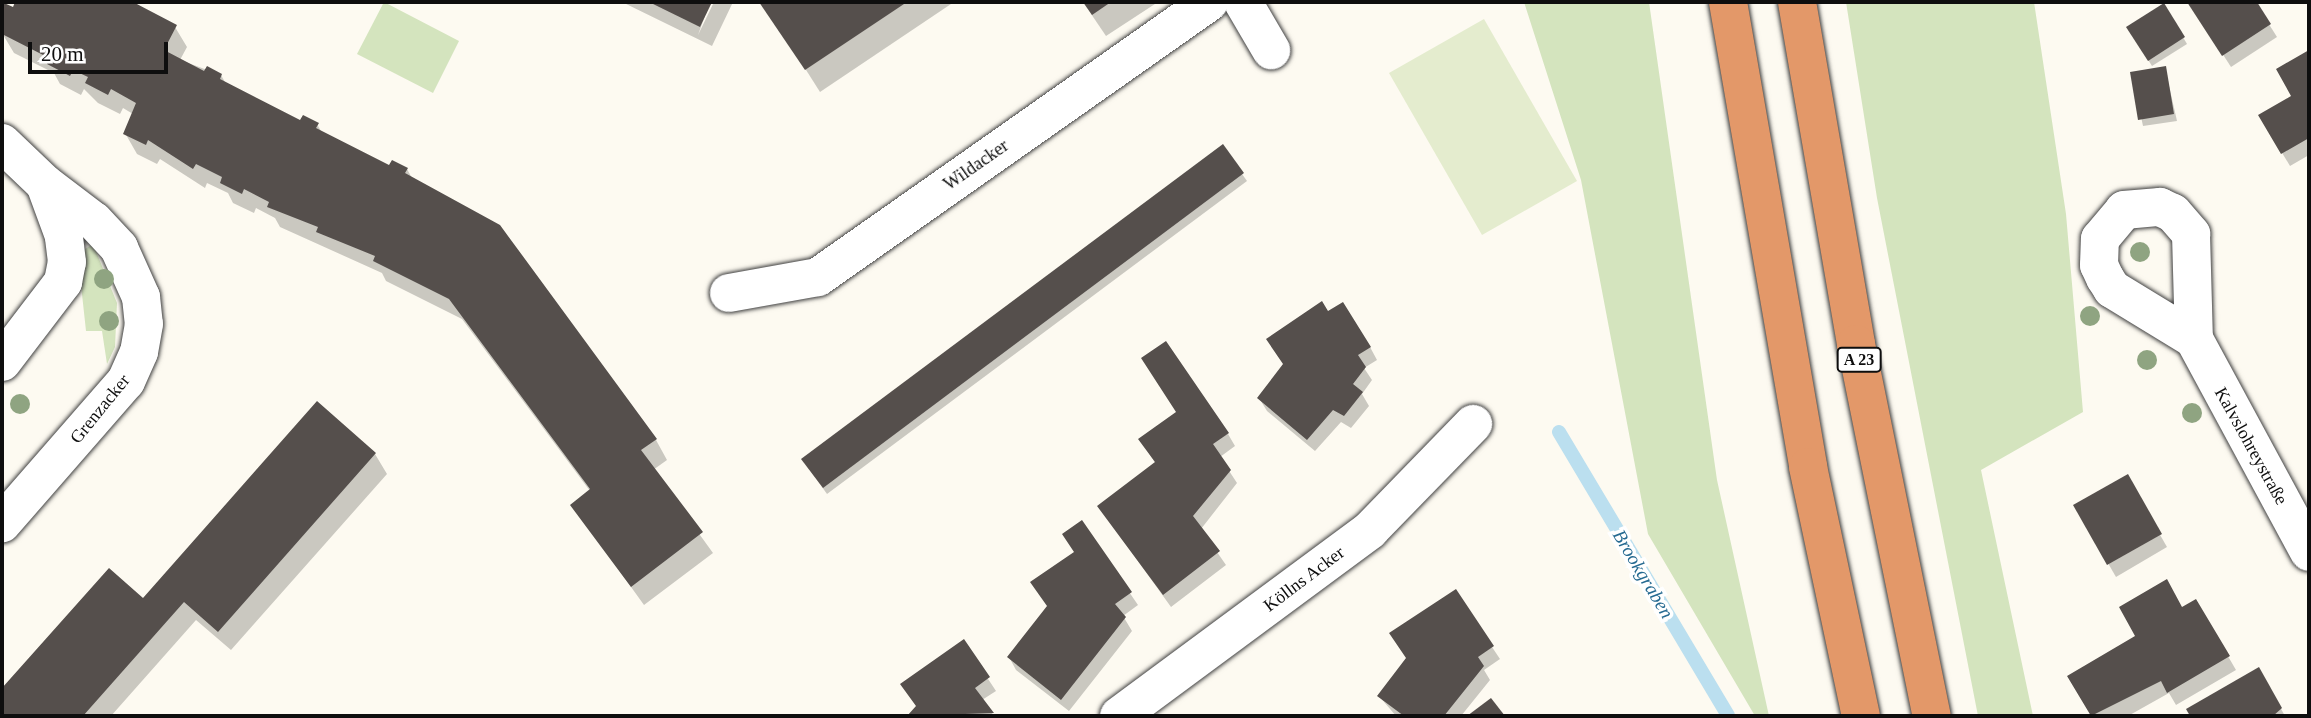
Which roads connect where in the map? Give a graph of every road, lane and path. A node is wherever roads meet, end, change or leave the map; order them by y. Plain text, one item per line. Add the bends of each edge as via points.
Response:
1 (1209, 2) edge
2 (1243, 2) edge
3 (1728, 2) edge
4 (1797, 2) edge
5 (1271, 50) dead end
6 (2, 143) edge
7 (45, 184) junction
8 (729, 293) dead end
9 (2194, 339) dead end
10 (2, 362) edge
11 (1473, 424) dead end
12 (2, 523) edge
13 (2309, 552) edge
14 (1119, 716) edge
15 (1861, 716) edge
16 (1932, 716) edge

1 - 8 street, Wildacker via 818,277
2 - 5 street
3 - 15 highway via 1808,467
4 - 16 highway, A 23 via 1861,370
6 - 7 street, Grenzacker
7 - 10 street, Grenzacker via 64,236 67,262 63,282
7 - 12 street, Grenzacker via 119,248 141,297 144,324 139,352 126,381
9 - 13 street, Kalvslohreystraße
11 - 14 street, Köllns Acker via 1370,530

